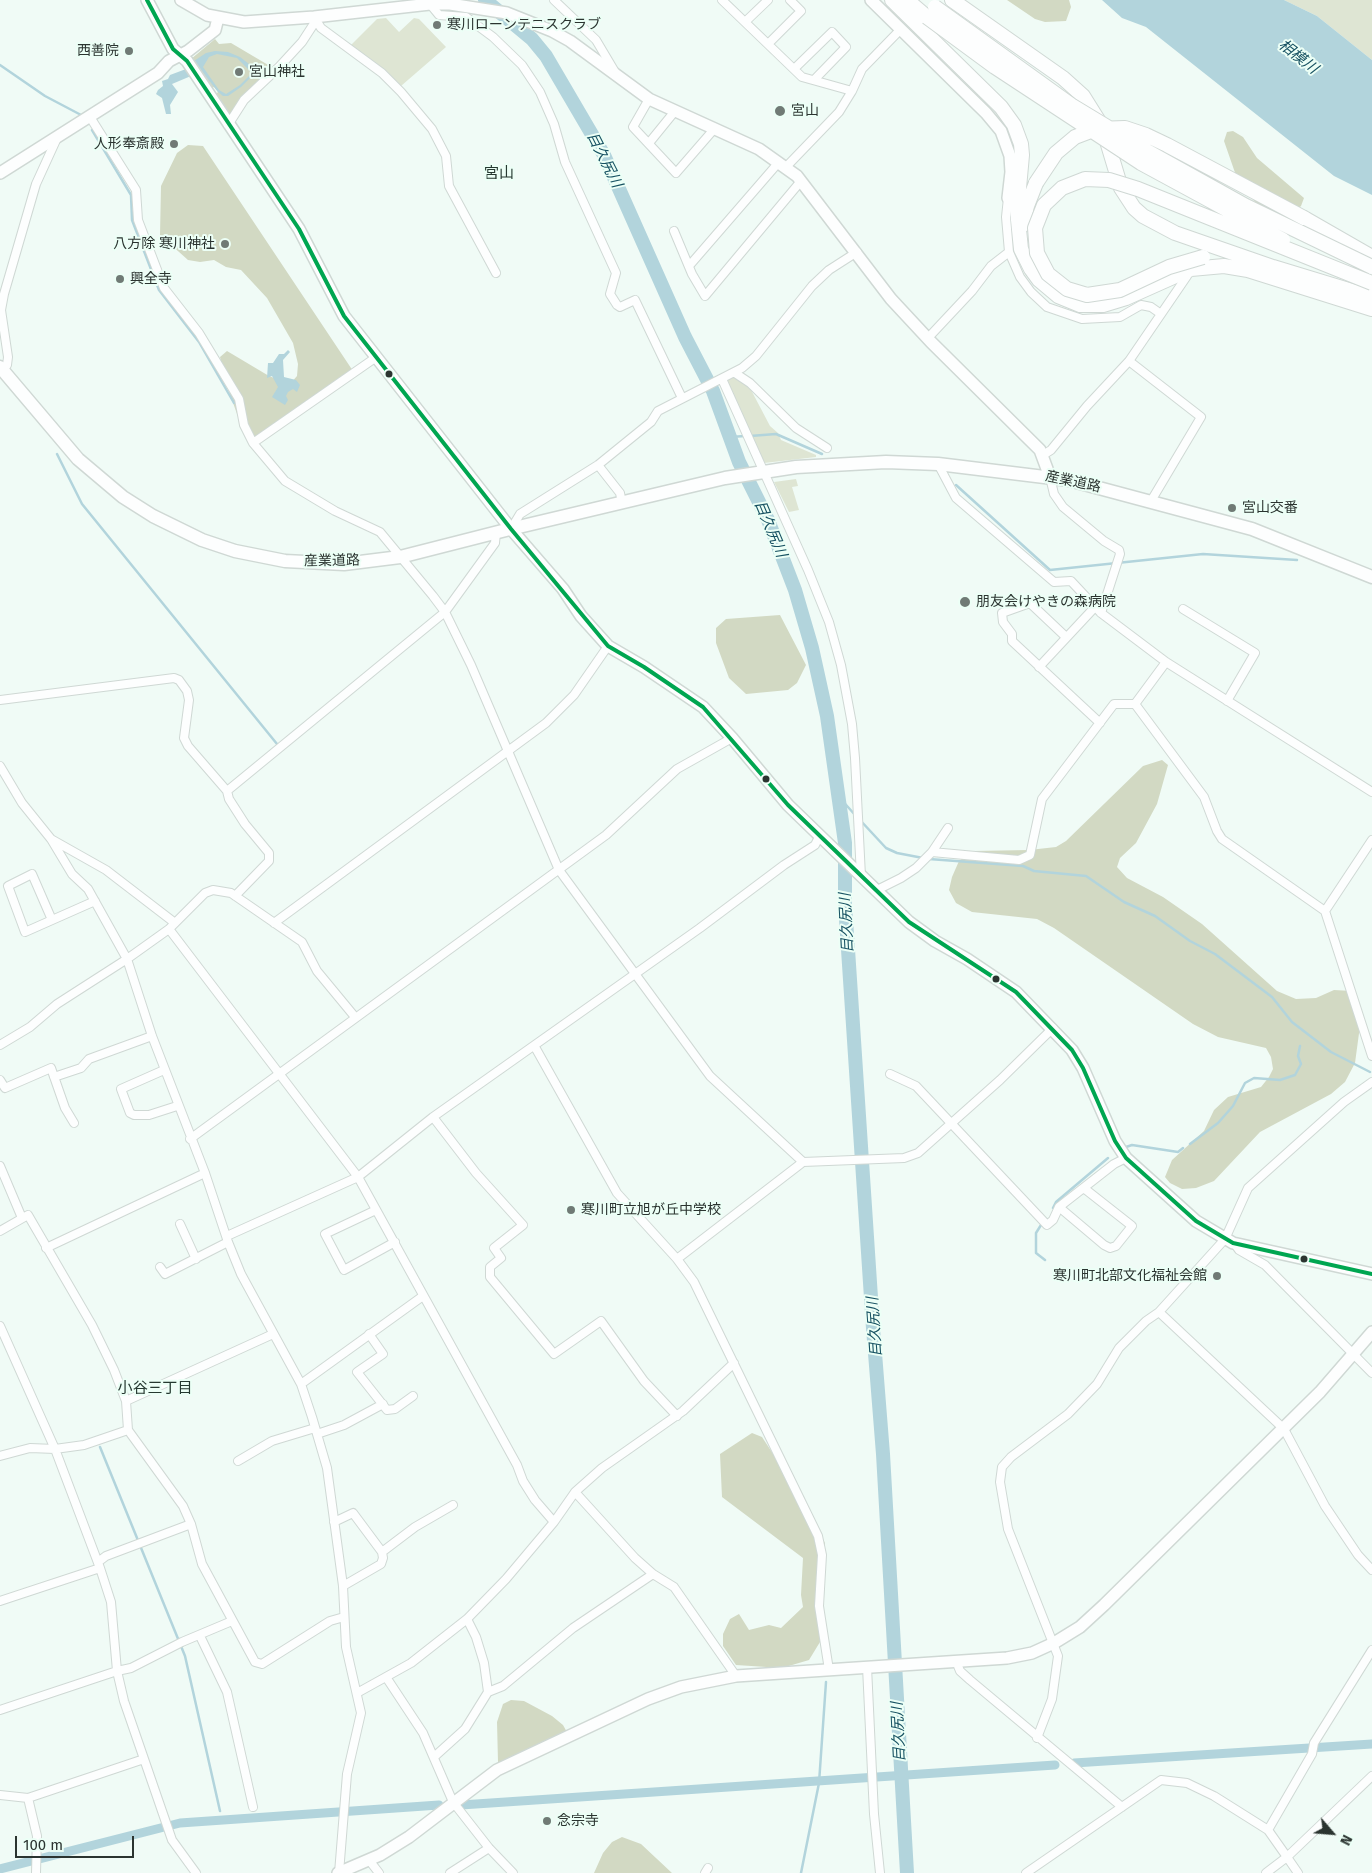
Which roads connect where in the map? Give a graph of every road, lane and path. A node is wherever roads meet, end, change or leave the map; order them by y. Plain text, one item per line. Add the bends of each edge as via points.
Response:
1 (147, 0) edge
2 (181, 0) edge
3 (554, 0) edge
4 (722, 0) edge
5 (768, 0) edge
6 (790, 0) edge
7 (871, 0) edge
8 (892, 0) edge
9 (907, 0) edge
10 (926, 0) edge
11 (952, 0) edge
12 (430, 2) edge
13 (218, 18) junction
14 (315, 19) junction
15 (745, 22) junction
16 (900, 30) junction
17 (768, 44) junction
18 (180, 55) junction
19 (794, 69) junction
20 (616, 76) junction
21 (814, 80) junction
22 (852, 91) junction
23 (649, 98) junction
24 (675, 111) junction
25 (90, 117) junction
26 (228, 124) junction
27 (716, 128) junction
28 (58, 136) junction
29 (649, 144) junction
30 (782, 165) junction
31 (0, 173) edge
32 (801, 182) junction
33 (1008, 198) joint
34 (674, 231) dead end
35 (857, 252) junction
36 (1009, 252) junction
37 (1372, 257) edge
38 (689, 266) junction
39 (1273, 267) junction
40 (1372, 267) edge
41 (1031, 269) junction
42 (496, 273) dead end
43 (1187, 276) dead end
44 (1372, 283) edge
45 (1372, 297) edge
46 (1372, 309) edge
47 (1161, 314) junction
48 (927, 338) junction
49 (375, 358) junction
50 (1129, 361) junction
51 (2, 368) edge
52 (735, 372) junction
53 (720, 380) junction
54 (683, 398) junction
55 (253, 443) junction
56 (827, 448) dead end
57 (1043, 455) junction
58 (938, 464) junction
59 (598, 465) junction
60 (763, 471) junction
61 (1050, 477) junction
62 (1151, 501) junction
63 (622, 503) junction
64 (511, 528) junction
65 (496, 533) junction
66 (400, 557) junction
67 (1372, 577) edge
68 (1183, 609) dead end
69 (1098, 610) junction
70 (445, 612) junction
71 (1066, 638) junction
72 (608, 646) junction
73 (1166, 662) junction
74 (1039, 667) junction
75 (0, 700) edge
76 (1227, 701) junction
77 (1135, 704) junction
78 (1100, 723) junction
79 (732, 738) junction
80 (507, 751) junction
81 (0, 766) edge
82 (227, 791) junction
83 (1372, 792) edge
84 (948, 828) dead end
85 (51, 839) junction
86 (822, 840) junction
87 (1372, 840) edge
88 (932, 852) junction
89 (560, 870) junction
90 (860, 876) junction
91 (875, 891) junction
92 (236, 896) junction
93 (95, 901) junction
94 (1324, 911) junction
95 (52, 920) junction
96 (274, 923) junction
97 (172, 926) junction
98 (127, 959) junction
99 (637, 973) junction
100 (356, 1017) junction
101 (1053, 1028) junction
102 (152, 1036) junction
103 (0, 1045) edge
104 (535, 1047) junction
105 (1372, 1056) edge
106 (164, 1070) junction
107 (890, 1074) dead end
108 (279, 1075) junction
109 (54, 1078) junction
110 (0, 1080) edge
111 (1372, 1084) edge
112 (177, 1106) junction
113 (433, 1118) junction
114 (74, 1123) dead end
115 (953, 1124) junction
116 (190, 1139) junction
117 (1126, 1158) junction
118 (803, 1162) junction
119 (0, 1166) edge
120 (205, 1173) junction
121 (358, 1177) junction
122 (1084, 1189) junction
123 (1059, 1207) junction
124 (376, 1210) junction
125 (22, 1218) junction
126 (180, 1224) dead end
127 (0, 1231) edge
128 (227, 1239) junction
129 (1229, 1241) junction
130 (395, 1242) junction
131 (46, 1248) junction
132 (196, 1259) junction
133 (677, 1260) junction
134 (160, 1267) dead end
135 (1372, 1274) edge
136 (423, 1296) junction
137 (1159, 1312) junction
138 (0, 1326) edge
139 (1372, 1332) edge
140 (273, 1334) junction
141 (368, 1334) junction
142 (1354, 1355) junction
143 (734, 1364) junction
144 (1372, 1373) edge
145 (301, 1384) junction
146 (413, 1396) dead end
147 (126, 1401) junction
148 (383, 1404) junction
149 (677, 1416) junction
150 (1284, 1429) junction
151 (128, 1430) junction
152 (316, 1431) junction
153 (55, 1449) junction
154 (0, 1456) edge
155 (238, 1461) dead end
156 (575, 1492) junction
157 (453, 1505) dead end
158 (334, 1522) junction
159 (554, 1522) junction
160 (191, 1524) junction
161 (382, 1552) junction
162 (99, 1565) junction
163 (1372, 1570) edge
164 (653, 1574) junction
165 (343, 1586) junction
166 (0, 1601) edge
167 (344, 1617) junction
168 (467, 1619) junction
169 (232, 1621) junction
170 (200, 1636) junction
171 (1054, 1643) junction
172 (1372, 1651) edge
173 (956, 1661) junction
174 (869, 1667) junction
175 (829, 1670) junction
176 (117, 1671) junction
177 (736, 1676) junction
178 (386, 1677) junction
179 (488, 1692) junction
180 (357, 1693) junction
181 (0, 1710) edge
182 (1037, 1738) junction
183 (434, 1757) junction
184 (144, 1759) junction
185 (1372, 1776) edge
186 (0, 1795) edge
187 (28, 1798) junction
188 (453, 1802) junction
189 (253, 1806) dead end
190 (1122, 1807) junction
191 (1268, 1830) junction
192 (489, 1848) junction
193 (1287, 1858) junction
194 (369, 1860) junction
195 (36, 1873) edge
196 (196, 1873) edge
197 (339, 1873) edge
198 (379, 1873) edge
199 (450, 1873) edge
200 (514, 1873) edge
201 (880, 1873) edge
202 (1026, 1873) edge
203 (1266, 1873) edge
204 (1298, 1873) edge

1 - 18 street via 173,49
2 - 13 street
3 - 20 street via 596,40
4 - 15 street
5 - 15 street
6 - 17 street via 801,11
7 - 16 street
8 - 41 highway via 996,102 1014,125 1022,155 1017,224 1021,249
9 - 44 highway, bridge via 995,68 1141,163 1239,217
10 - 40 highway, bridge via 1063,99 1147,151 1246,206
11 - 39 highway, bridge via 1050,68 1083,96 1103,128 1121,188 1143,216 1175,232
12 - 14 street
12 - 20 street via 508,13 570,41
12 - 54 street via 439,15 466,17 486,31 522,65 540,92 565,162 616,273 610,294 620,307 635,300
13 - 14 street via 244,22
13 - 18 street via 215,30
14 - 26 street via 302,42 244,100
14 - 42 street via 321,28 382,73 426,122 446,156 449,186
15 - 17 street
16 - 22 street via 862,69
16 - 33 street via 1001,131 1010,156
17 - 19 street
18 - 25 street
18 - 26 street via 187,60
19 - 21 street via 802,77
19 - 21 street via 832,32 846,47
20 - 23 street
21 - 22 street
22 - 30 street via 831,121
23 - 24 street
23 - 29 street via 633,127
24 - 27 street
24 - 29 street
25 - 28 street
25 - 55 street via 136,190 138,220 164,288 199,333 239,399 244,425
26 - 49 street via 298,229 344,316
27 - 29 street via 676,173
27 - 30 street via 759,149
28 - 31 street
28 - 51 street via 38,179 4,294 1,310 8,357 7,365
30 - 32 street
30 - 38 street
32 - 35 street
32 - 38 street via 705,296
33 - 36 street
34 - 38 street
35 - 48 street via 891,299
35 - 52 street via 829,270 812,286 756,356
36 - 47 street via 1031,292 1047,307 1064,315 1106,320 1120,317 1141,305
36 - 48 street via 991,266
37 - 41 highway, bridge via 1167,145 1136,131 1114,127 1096,129 1076,137 1056,153 1042,171 1022,227 1023,247
39 - 44 highway, bridge via 1239,258 1203,257 1169,267 1120,290 1087,295 1067,289 1048,274 1037,253 1035,228 1044,205 1062,188 1085,179 1109,180
39 - 45 highway
41 - 46 highway via 1058,296 1086,305 1114,303 1190,269 1213,266 1248,270
43 - 47 street
47 - 50 street
48 - 57 street
49 - 55 street
49 - 64 street
50 - 57 street via 1051,450
50 - 62 street via 1201,417
51 - 66 main road, 産業道路 via 87,467 123,497 177,528 235,550 285,561 344,564
52 - 53 street
52 - 56 street via 796,428
53 - 54 street
53 - 60 street
54 - 59 street via 658,411 651,422
55 - 66 street via 285,481 335,511 380,532
57 - 61 street
58 - 60 main road, 産業道路 via 886,462
58 - 61 main road, 産業道路
58 - 69 street via 956,498 1054,582 1071,581
59 - 63 street via 620,493
59 - 64 street via 525,511
60 - 63 main road, 産業道路
60 - 90 street via 829,622 841,665 852,724
61 - 62 main road, 産業道路
61 - 69 street via 1054,494 1063,507 1119,550
62 - 67 main road, 産業道路 via 1252,529
63 - 64 main road, 産業道路
64 - 65 main road, 産業道路
64 - 72 street
65 - 66 main road, 産業道路
65 - 70 street via 495,544
66 - 70 street
68 - 76 street via 1255,653
69 - 71 street
69 - 73 street
70 - 80 street
70 - 82 street
71 - 74 street
71 - 74 street via 1030,603 1002,613 1002,622 1012,634 1012,641
72 - 79 street via 685,693
72 - 80 street via 574,695 546,723
73 - 76 street
73 - 77 street
74 - 78 street
75 - 82 street via 174,678 187,691 190,700 184,738
76 - 83 street
77 - 78 street via 1114,704
77 - 94 street via 1204,796 1222,839
78 - 88 street via 1042,799 1030,855 1019,860
79 - 86 street via 788,806
79 - 89 street via 673,772 618,825
80 - 89 street
80 - 96 street
81 - 85 street via 22,803
82 - 92 street via 245,824 269,853 269,861
84 - 88 street
85 - 93 street via 72,874
85 - 97 street via 106,870
86 - 90 street
86 - 99 street
87 - 94 street
88 - 91 street via 916,868
89 - 99 street
89 - 100 street
90 - 91 street
91 - 101 street via 934,942 1000,979
92 - 96 street
92 - 97 street via 213,890 205,893
93 - 95 street
93 - 98 street
94 - 105 street
95 - 95 street via 25,932 8,886 32,874
96 - 100 street via 302,942 317,971
97 - 98 street
97 - 108 street
98 - 102 street
98 - 103 street
99 - 104 street
99 - 118 street via 710,1076
100 - 108 street
101 - 115 street
101 - 117 street via 1083,1068 1115,1141
102 - 106 street
102 - 109 street via 89,1059 81,1068
104 - 113 street
104 - 133 street via 617,1193
106 - 112 street
106 - 112 street via 120,1089 134,1115 149,1115
107 - 115 street via 916,1086
108 - 116 street
108 - 121 street
109 - 110 street via 51,1068 5,1088
109 - 114 street via 64,1108
111 - 129 street via 1344,1102 1248,1188
112 - 116 street
113 - 121 street
113 - 149 street via 476,1174 523,1225 494,1248 501,1258 490,1267 490,1277 554,1354 601,1321 644,1381
115 - 118 street via 918,1153 904,1158
115 - 123 street via 1047,1225
116 - 120 street
117 - 122 street
117 - 129 street via 1196,1221
118 - 133 street
119 - 125 street
120 - 128 street
120 - 131 street
121 - 124 street
121 - 128 street
122 - 123 street
122 - 123 street via 1132,1226 1116,1246 1104,1245
124 - 130 street
124 - 130 street via 325,1234 344,1270
125 - 127 street
125 - 131 street via 28,1215
126 - 132 street
128 - 132 street
128 - 140 street
129 - 135 street
129 - 137 street
129 - 142 street via 1265,1265
130 - 136 street
131 - 147 street via 92,1325
132 - 134 street via 165,1274
133 - 143 street via 694,1282
136 - 141 street
136 - 159 street via 518,1466 523,1481
137 - 150 street
137 - 171 street via 1146,1320 1118,1348 1097,1384 1068,1414 1002,1467 1000,1482 1008,1529
138 - 153 street
139 - 142 street
140 - 145 street
140 - 147 street
141 - 145 street
141 - 148 street via 383,1354 358,1372
142 - 144 street
142 - 150 street
143 - 149 street
143 - 175 street via 818,1536 822,1555 819,1606
145 - 152 street
146 - 148 street via 394,1409 387,1410
147 - 151 street
148 - 152 street via 344,1425
149 - 156 street via 602,1468
150 - 163 street via 1325,1506
150 - 171 street via 1080,1628
151 - 153 street via 84,1445
151 - 160 street via 183,1506
152 - 155 street via 272,1441
152 - 158 street via 326,1468
153 - 154 street via 30,1448
153 - 162 street
156 - 159 street
156 - 164 street
157 - 161 street via 415,1527
158 - 161 street via 353,1513
158 - 165 street
159 - 168 street
160 - 162 street via 139,1544
160 - 169 street via 202,1564
161 - 165 street via 381,1564
162 - 166 street
162 - 176 street via 111,1602
164 - 177 street via 674,1587
164 - 179 street via 572,1628 504,1686
165 - 167 street
167 - 169 street via 330,1621 262,1664 255,1662
167 - 180 street via 349,1668
168 - 178 street via 436,1646
168 - 179 street via 476,1637
169 - 170 street
170 - 176 street via 131,1668
170 - 189 street via 227,1692
171 - 173 street via 1032,1654
171 - 182 street via 1058,1656 1052,1699
172 - 191 street via 1314,1743 1312,1754
173 - 174 street
173 - 182 street via 960,1672
174 - 175 street
174 - 201 street via 869,1735
175 - 177 street
176 - 181 street
176 - 184 street
177 - 188 street via 704,1681 648,1699 497,1770
178 - 180 street
178 - 183 street via 416,1719
179 - 183 street via 465,1729
180 - 197 street via 361,1713 346,1774
182 - 190 street
183 - 188 street
184 - 187 street
184 - 196 street via 172,1840
185 - 193 street
186 - 187 street
187 - 195 street via 37,1836
188 - 192 street
188 - 194 street via 409,1837
190 - 191 street via 1161,1780 1172,1780 1187,1783 1214,1796
190 - 202 street
191 - 193 street
192 - 199 street
192 - 200 street
193 - 203 street
193 - 204 street
194 - 197 street
194 - 198 street

